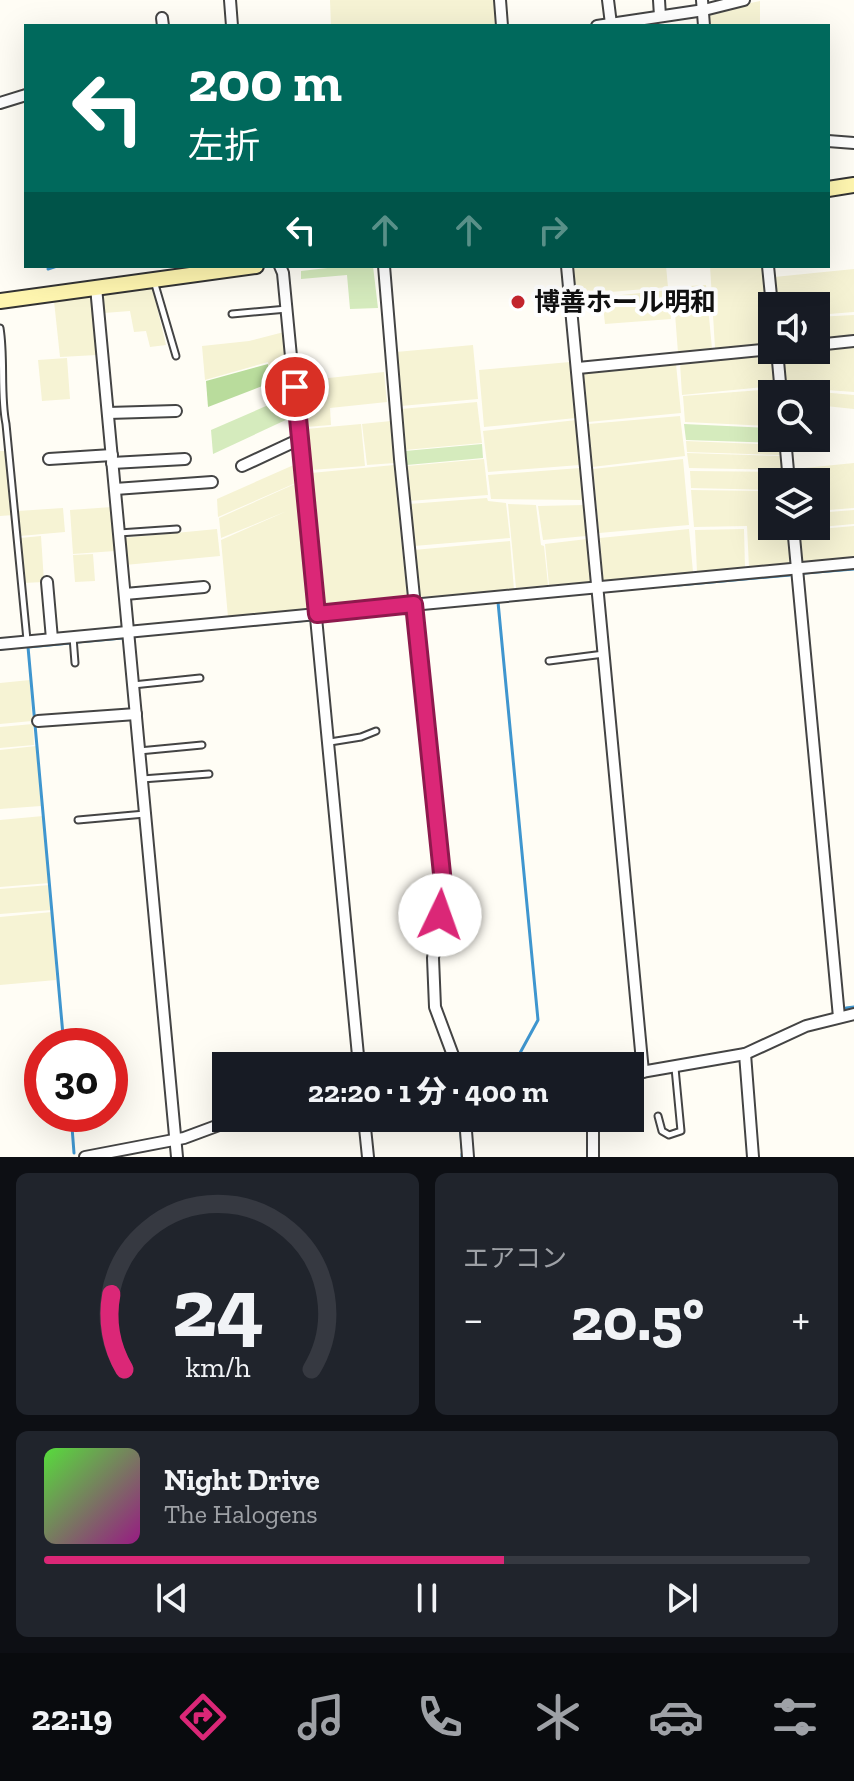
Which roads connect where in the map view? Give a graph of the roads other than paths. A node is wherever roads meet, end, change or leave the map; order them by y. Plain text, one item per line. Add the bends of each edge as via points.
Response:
1 (230, 0) edge
2 (500, 0) edge
3 (608, 0) edge
4 (659, 0) edge
5 (744, 0) edge
6 (703, 5) edge
7 (660, 16) junction
8 (232, 24) edge
9 (502, 24) edge
10 (611, 24) joint
11 (24, 96) edge
12 (0, 103) edge
13 (830, 141) edge
14 (854, 143) edge
15 (854, 185) edge
16 (830, 189) edge
17 (234, 268) edge
18 (280, 268) edge
19 (384, 268) edge
20 (567, 268) edge
21 (768, 268) edge
22 (155, 275) edge
23 (96, 287) junction
24 (771, 292) edge
25 (0, 301) edge
26 (287, 309) junction
27 (232, 314) dead end
28 (0, 328) edge
29 (854, 341) edge
30 (830, 344) edge
31 (758, 351) edge
32 (176, 356) dead end
33 (578, 368) junction
34 (176, 411) dead end
35 (108, 413) junction
36 (300, 439) junction
37 (49, 459) dead end
38 (112, 459) junction
39 (185, 459) dead end
40 (242, 466) dead end
41 (212, 482) dead end
42 (115, 489) junction
43 (177, 529) dead end
44 (119, 533) junction
45 (794, 540) edge
46 (854, 563) edge
47 (797, 568) junction
48 (47, 582) dead end
49 (204, 587) dead end
50 (598, 587) junction
51 (125, 594) junction
52 (414, 604) junction
53 (317, 614) junction
54 (128, 632) junction
55 (73, 637) junction
56 (52, 639) junction
57 (27, 641) junction
58 (0, 644) edge
59 (604, 654) junction
60 (549, 661) dead end
61 (75, 663) dead end
62 (200, 678) dead end
63 (133, 685) junction
64 (136, 714) junction
65 (38, 721) dead end
66 (376, 731) dead end
67 (329, 742) junction
68 (202, 745) dead end
69 (139, 751) junction
70 (209, 774) dead end
71 (142, 779) junction
72 (145, 814) junction
73 (78, 820) dead end
74 (854, 1014) edge
75 (839, 1017) junction
76 (358, 1052) edge
77 (452, 1052) edge
78 (641, 1052) edge
79 (745, 1054) junction
80 (675, 1067) junction
81 (644, 1072) edge
82 (658, 1116) dead end
83 (212, 1127) edge
84 (365, 1132) edge
85 (466, 1132) edge
86 (593, 1132) edge
87 (175, 1139) junction
88 (85, 1157) edge
89 (177, 1157) edge
90 (368, 1157) edge
91 (468, 1157) edge
92 (593, 1157) edge
93 (753, 1157) edge

1 - 8 street
2 - 9 street
3 - 10 street
4 - 7 street
5 - 6 street
6 - 7 street
7 - 10 street
11 - 12 street
13 - 14 street
15 - 16 main road
17 - 22 main road
18 - 26 street
19 - 52 street
20 - 33 street
21 - 24 street
22 - 23 main road
22 - 32 lane
23 - 25 main road
23 - 35 street
26 - 27 lane
26 - 36 street
28 - 57 lane via 1,407
29 - 30 street
31 - 33 street
33 - 50 street
34 - 35 street
35 - 38 street
36 - 40 street
36 - 53 street
37 - 38 street
38 - 39 street
38 - 42 street
41 - 42 street
42 - 44 street
43 - 44 lane
44 - 51 street
45 - 47 street
46 - 47 street
47 - 50 street
47 - 75 street
48 - 56 street
49 - 51 street
50 - 52 street
50 - 59 street
51 - 54 street
52 - 53 street
52 - 77 street via 444,893 433,958 435,1007
53 - 54 street
53 - 67 street
54 - 55 street
54 - 63 street
55 - 56 street
55 - 61 lane
56 - 57 street
57 - 58 street
59 - 60 lane
59 - 78 street
62 - 63 lane
63 - 64 street
64 - 65 street
64 - 69 street
66 - 67 lane
67 - 76 street
68 - 69 lane
69 - 71 street
70 - 71 lane
71 - 72 street
72 - 73 lane
72 - 87 street
74 - 75 street
75 - 79 street
79 - 80 street
79 - 93 street
80 - 81 street
80 - 82 lane via 681,1131 662,1131
83 - 87 street
84 - 90 street
85 - 91 street
86 - 92 street
87 - 88 street
87 - 89 street

